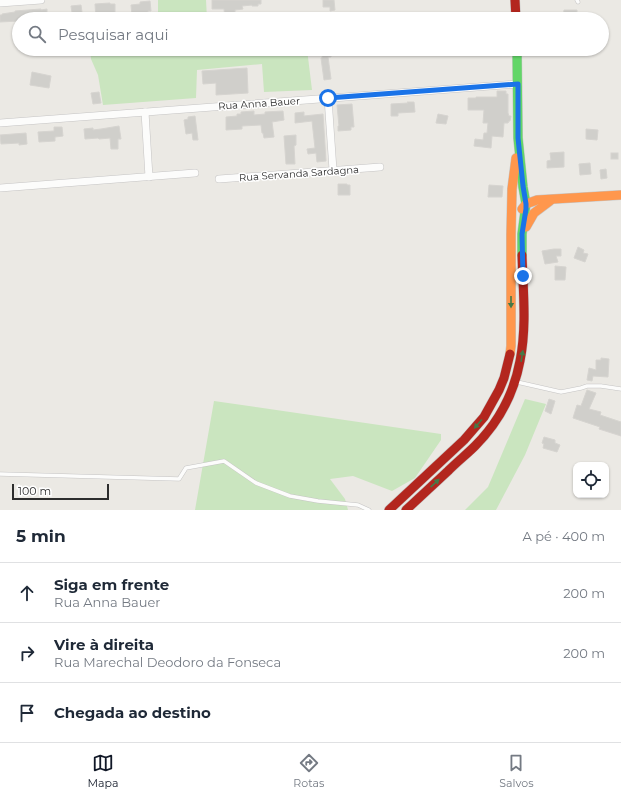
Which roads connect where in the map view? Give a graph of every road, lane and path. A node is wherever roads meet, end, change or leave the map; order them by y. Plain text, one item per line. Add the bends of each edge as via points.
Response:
1 (41, 0) edge
2 (516, 0) edge
3 (0, 4) edge
4 (516, 12) edge
5 (517, 56) edge
6 (518, 84) junction
7 (328, 98) junction
8 (145, 112) junction
9 (0, 124) edge
10 (518, 138) junction
11 (380, 167) dead end
12 (333, 170) junction
13 (195, 173) dead end
14 (149, 177) junction
15 (219, 179) dead end
16 (523, 186) junction
17 (0, 188) edge
18 (512, 189) junction
19 (621, 195) edge
20 (550, 199) junction
21 (526, 204) junction
22 (522, 234) junction
23 (511, 235) junction
24 (504, 378) junction
25 (516, 381) junction
26 (621, 389) edge
27 (0, 474) edge
28 (369, 510) edge
29 (389, 510) edge
30 (406, 510) edge

1 - 3 street
2 - 4 main road
5 - 6 main road
6 - 7 street, Rua Anna Bauer
6 - 10 main road
7 - 8 street, Rua Anna Bauer
7 - 12 street
8 - 9 street, Rua Anna Bauer
8 - 14 street
10 - 16 main road
10 - 18 main road
11 - 12 street, Rua Servanda Sardagna
12 - 15 street, Rua Servanda Sardagna
13 - 14 street
14 - 17 street
16 - 20 main road via 529,193
16 - 21 main road
18 - 21 main road
18 - 23 main road
19 - 20 main road
20 - 21 main road via 534,206
20 - 22 main road via 534,213
21 - 22 main road
21 - 23 main road via 517,217
25 -> 22 main road via 524,341
23 -> 24 main road via 511,346
24 - 25 main road
24 -> 29 main road via 484,417
25 - 26 lane via 561,392 587,386
30 -> 25 main road via 486,434 505,406
27 - 28 lane via 179,479 186,468 224,461 256,483 290,496 358,505

